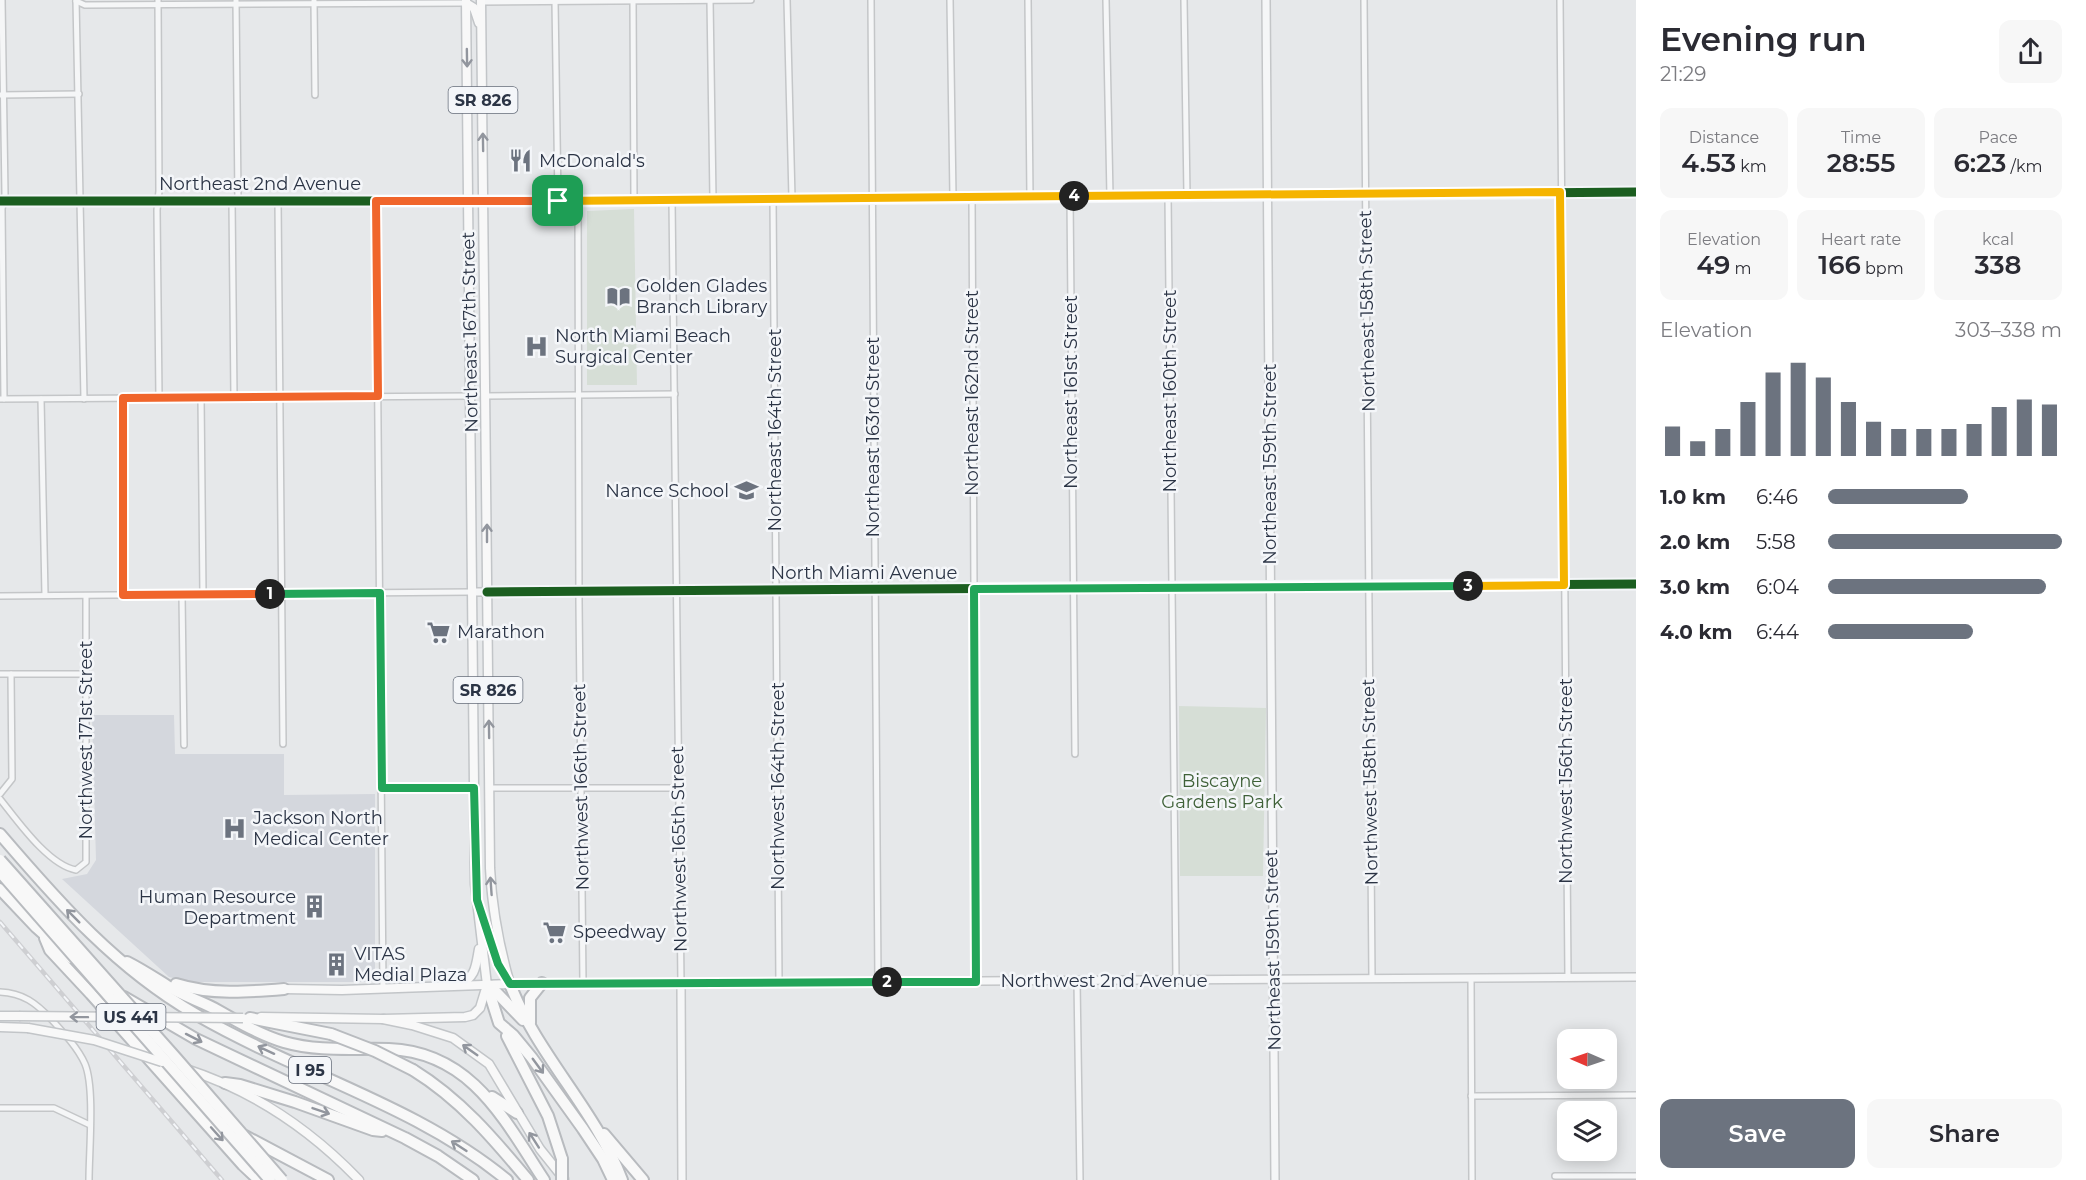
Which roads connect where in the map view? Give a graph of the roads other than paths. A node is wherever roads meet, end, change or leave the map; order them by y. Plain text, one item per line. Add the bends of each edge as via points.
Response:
1 (3, 0) edge
2 (75, 0) edge
3 (710, 0) edge
4 (752, 0) edge
5 (787, 0) edge
6 (871, 0) edge
7 (950, 0) edge
8 (1028, 0) edge
9 (1106, 0) edge
10 (1184, 0) edge
11 (1266, 0) edge
12 (1364, 0) edge
13 (1560, 0) edge
14 (466, 1) edge
15 (480, 1) edge
16 (555, 1) edge
17 (633, 1) edge
18 (158, 2) edge
19 (236, 2) edge
20 (314, 2) edge
21 (391, 2) edge
22 (482, 32) junction
23 (79, 94) junction
24 (2, 95) edge
25 (315, 95) dead end
26 (1560, 192) junction
27 (1636, 192) edge
28 (1365, 194) junction
29 (1168, 195) junction
30 (1187, 195) junction
31 (1267, 195) junction
32 (972, 196) junction
33 (1030, 196) junction
34 (1070, 196) junction
35 (1110, 196) junction
36 (871, 197) junction
37 (953, 197) junction
38 (773, 198) junction
39 (792, 198) junction
40 (713, 199) junction
41 (634, 200) junction
42 (672, 200) junction
43 (2, 201) edge
44 (80, 201) junction
45 (158, 201) junction
46 (235, 201) junction
47 (278, 201) junction
48 (376, 201) junction
49 (469, 201) junction
50 (484, 201) junction
51 (558, 201) junction
52 (578, 201) junction
53 (470, 372) junction
54 (675, 394) junction
55 (579, 395) junction
56 (378, 396) junction
57 (471, 396) junction
58 (486, 396) junction
59 (201, 397) junction
60 (234, 397) junction
61 (280, 397) junction
62 (123, 398) junction
63 (159, 398) junction
64 (2, 399) edge
65 (41, 399) junction
66 (84, 399) junction
67 (486, 416) junction
68 (1636, 584) edge
69 (1564, 585) junction
70 (1368, 586) junction
71 (1171, 587) junction
72 (1270, 587) junction
73 (1072, 588) junction
74 (874, 589) junction
75 (974, 589) junction
76 (776, 590) junction
77 (579, 591) junction
78 (676, 591) junction
79 (472, 592) junction
80 (487, 592) junction
81 (380, 593) junction
82 (283, 594) junction
83 (45, 595) junction
84 (123, 595) junction
85 (182, 595) junction
86 (203, 595) junction
87 (0, 596) edge
88 (86, 596) junction
89 (0, 674) edge
90 (11, 674) junction
91 (86, 674) junction
92 (283, 744) dead end
93 (184, 745) dead end
94 (1075, 754) dead end
95 (474, 766) junction
96 (382, 788) junction
97 (474, 788) junction
98 (489, 788) junction
99 (581, 788) junction
100 (678, 788) junction
101 (0, 796) edge
102 (0, 834) edge
103 (0, 860) edge
104 (0, 872) edge
105 (0, 889) edge
106 (477, 900) junction
107 (43, 934) junction
108 (481, 943) junction
109 (116, 956) junction
110 (1568, 977) junction
111 (1636, 977) edge
112 (1471, 978) junction
113 (1274, 979) junction
114 (1371, 979) junction
115 (159, 980) junction
116 (1176, 980) junction
117 (1077, 981) junction
118 (878, 982) junction
119 (976, 982) junction
120 (542, 983) junction
121 (584, 983) junction
122 (681, 983) junction
123 (779, 983) junction
124 (510, 984) junction
125 (487, 985) junction
126 (456, 986) junction
127 (284, 989) joint
128 (383, 989) junction
129 (0, 992) edge
130 (0, 1016) edge
131 (246, 1018) junction
132 (383, 1019) junction
133 (499, 1023) junction
134 (0, 1027) edge
135 (530, 1027) junction
136 (225, 1083) junction
137 (477, 1086) junction
138 (178, 1091) junction
139 (1636, 1095) edge
140 (1471, 1096) junction
141 (0, 1108) edge
142 (517, 1113) junction
143 (593, 1121) junction
144 (90, 1125) junction
145 (394, 1132) junction
146 (1556, 1176) dead end
147 (1636, 1176) edge
148 (89, 1180) edge
149 (259, 1180) edge
150 (270, 1180) edge
151 (282, 1180) edge
152 (328, 1180) edge
153 (359, 1180) edge
154 (473, 1180) edge
155 (507, 1180) edge
156 (528, 1180) edge
157 (544, 1180) edge
158 (564, 1180) edge
159 (613, 1180) edge
160 (622, 1180) edge
161 (643, 1180) edge
162 (682, 1180) edge
163 (1080, 1180) edge
164 (1275, 1180) edge
165 (1472, 1180) edge

1 - 24 street
2 - 18 street via 85,5
2 - 23 street
3 - 4 street
3 - 17 street
3 - 40 street
5 - 39 street
6 - 36 street, Northeast 163rd Street
7 - 37 street
8 - 33 street
9 - 35 street
10 - 30 street
11 - 31 street, Northeast 159th Street
12 - 28 street, Northeast 158th Street
13 - 26 street, Northwest 156th Street
14 - 21 street
14 - 22 main road via 474,8
14 -> 49 main road, Northeast 167th Street / SR 826
15 - 16 street
15 - 22 main road, Northeast 167th Street / SR 826
16 - 17 street
16 - 51 street
17 - 41 street
18 - 19 street
18 - 45 street
19 - 20 street
19 - 46 street
20 - 21 street
20 - 25 street
50 -> 22 main road, Northeast 167th Street / SR 826
23 - 24 street
23 - 44 street
24 - 43 street
26 - 27 street, Northeast 2nd Avenue
26 - 28 street, Northeast 2nd Avenue
26 - 69 street, Northwest 156th Street
28 - 31 street, Northeast 2nd Avenue
28 - 70 street, Northeast 158th Street
29 - 30 street, Northeast 2nd Avenue
29 - 35 street, Northeast 2nd Avenue
29 - 71 street, Northeast 160th Street
30 - 31 street, Northeast 2nd Avenue
31 - 72 street, Northeast 159th Street
32 - 33 street, Northeast 2nd Avenue
32 - 37 street, Northeast 2nd Avenue
32 - 75 street, Northeast 162nd Street
33 - 34 street, Northeast 2nd Avenue
34 - 35 street, Northeast 2nd Avenue
34 - 73 street, Northeast 161st Street
36 - 37 street, Northeast 2nd Avenue
36 - 39 street, Northeast 2nd Avenue
36 - 74 street, Northeast 163rd Street
38 - 39 street, Northeast 2nd Avenue
38 - 40 street, Northeast 2nd Avenue
38 - 76 street, Northeast 164th Street
40 - 42 street, Northeast 2nd Avenue
41 - 42 street, Northeast 2nd Avenue
41 - 52 street, Northeast 2nd Avenue
42 - 54 street, Northwest 165th Street
43 - 44 street, Northeast 2nd Avenue
43 - 64 street
44 - 45 street, Northeast 2nd Avenue
44 - 66 street
45 - 46 street, Northeast 2nd Avenue
45 - 63 street
46 - 47 street, Northeast 2nd Avenue
46 - 60 street
47 - 48 street, Northeast 2nd Avenue
47 - 61 street
48 - 49 street, Northeast 2nd Avenue
48 - 56 street
49 - 50 street, Northeast 2nd Avenue
49 - 53 main road, Northeast 167th Street / SR 826
50 - 51 street, Northeast 2nd Avenue
50 - 58 main road, Northeast 167th Street / SR 826
51 - 52 street, Northeast 2nd Avenue
52 - 55 street, Northwest 166th Street
53 - 57 main road, Northeast 167th Street / SR 826
53 - 58 main road via 477,389
54 - 55 street
54 - 78 street, Northwest 165th Street
55 - 58 street
55 - 77 street, Northwest 166th Street
56 - 57 street
56 - 61 street
56 - 81 street
57 - 67 main road
57 - 79 main road, Northeast 167th Street / SR 826
58 - 67 main road, Northeast 167th Street / SR 826
59 - 60 street
59 - 63 street
59 - 86 street
60 - 61 street
61 - 82 street
62 - 63 street
62 - 66 street
62 - 84 street
64 - 65 street
65 - 66 street
65 - 83 street
80 -> 67 main road, Northeast 167th Street / SR 826
68 - 69 street, North Miami Avenue
69 - 70 street, North Miami Avenue
69 - 110 street, Northwest 156th Street
70 - 72 street, North Miami Avenue
70 - 114 street, Northwest 158th Street
71 - 72 street, North Miami Avenue
71 - 73 street, North Miami Avenue
71 - 116 street, Northeast 160th Street
72 - 113 street, Northeast 159th Street
73 - 75 street, North Miami Avenue
73 - 94 street, Northeast 161st Street
74 - 75 street, North Miami Avenue
74 - 76 street, North Miami Avenue
74 - 118 street, Northeast 163rd Street
75 - 119 street, Northeast 162nd Street
76 - 78 street, North Miami Avenue
76 - 123 street, Northwest 164th Street
77 - 78 street, North Miami Avenue
77 - 80 street, North Miami Avenue
77 - 99 street, Northwest 166th Street
78 - 100 street, Northwest 165th Street
79 - 80 street, North Miami Avenue
79 - 81 street, North Miami Avenue
79 - 95 main road, SR 826
98 -> 80 main road, SR 826
81 - 82 street, North Miami Avenue
81 - 96 street
82 - 86 street, North Miami Avenue
82 - 92 street
83 - 87 street, North Miami Avenue
83 - 88 street, North Miami Avenue
84 - 85 street, North Miami Avenue
84 - 88 street, North Miami Avenue
85 - 86 street, North Miami Avenue
85 - 93 street
88 - 91 street, Northwest 171st Street
89 - 90 street
90 - 91 street
90 - 101 street via 12,779
91 - 101 street, Northwest 171st Street via 86,862 76,870 59,864 27,833
95 - 97 main road, SR 826
95 - 98 main road
96 - 97 street
96 - 128 street
97 - 106 main road, SR 826
98 - 99 street
124 -> 98 main road, SR 826 via 491,894
99 - 100 street
99 - 121 street, Northwest 166th Street
100 - 122 street, Northwest 165th Street
109 -> 102 highway, I 95 via 63,906
103 - 151 highway, bridge
104 - 150 highway, bridge
105 - 107 highway, I 95
106 - 108 main road, SR 826
106 - 124 main road via 498,964
107 - 138 highway via 50,950
107 -> 145 highway, I 95 via 95,977 171,1026
108 - 125 main road, SR 826
108 - 126 main road via 472,977
109 - 115 highway
155 -> 109 highway, I 95 via 465,1149 415,1120 198,1016 142,980
110 - 111 street, Northwest 2nd Avenue
110 - 112 street, Northwest 2nd Avenue
112 - 114 street, Northwest 2nd Avenue
112 - 140 street
113 - 114 street, Northwest 2nd Avenue
113 - 116 street, Northwest 2nd Avenue
113 - 164 street, Northeast 159th Street
115 - 127 highway via 217,992
115 - 137 highway via 272,1038 316,1049 424,1054 457,1070
116 - 117 street, Northwest 2nd Avenue
117 - 119 street, Northwest 2nd Avenue
117 - 163 street
118 - 119 street, Northwest 2nd Avenue
118 - 123 street, Northwest 2nd Avenue
120 - 121 street, Northwest 2nd Avenue
120 - 124 street, Northwest 2nd Avenue
120 - 135 highway via 530,998
121 - 122 street, Northwest 2nd Avenue
122 - 123 street, Northwest 2nd Avenue
122 - 162 street, Northwest 165th Street
124 - 125 main road, Northwest 2nd Avenue
124 - 135 highway, SR 826
125 - 126 main road, Northwest 2nd Avenue
125 - 132 main road via 480,1008 469,1016
125 - 133 highway, SR 826
125 - 135 highway
126 - 128 main road, Northwest 2nd Avenue
127 - 128 main road, Northwest 2nd Avenue
129 - 144 street via 26,997 38,1004 74,1046 88,1072
131 -> 130 main road, US 441, bridge
131 - 132 main road, US 441
131 - 156 highway, bridge via 331,1034 413,1070 471,1114
142 -> 132 main road, US 441 via 489,1064 466,1047 424,1028
133 - 158 highway, bridge via 548,1116 562,1159
133 -> 159 highway, SR 826 via 539,1067 588,1136
134 - 136 main road, US 441, bridge via 94,1040
135 - 143 highway, SR 826
136 -> 145 highway via 373,1130
136 - 153 main road, US 441 via 291,1119
137 - 142 highway
137 - 157 highway
138 -> 149 highway
138 - 152 highway via 237,1132
139 - 140 street
140 - 165 street
141 - 144 street via 54,1108
158 -> 142 main road, US 441
143 - 160 highway, SR 826
143 - 161 highway
144 - 148 street
145 - 154 highway, I 95
146 - 147 street

